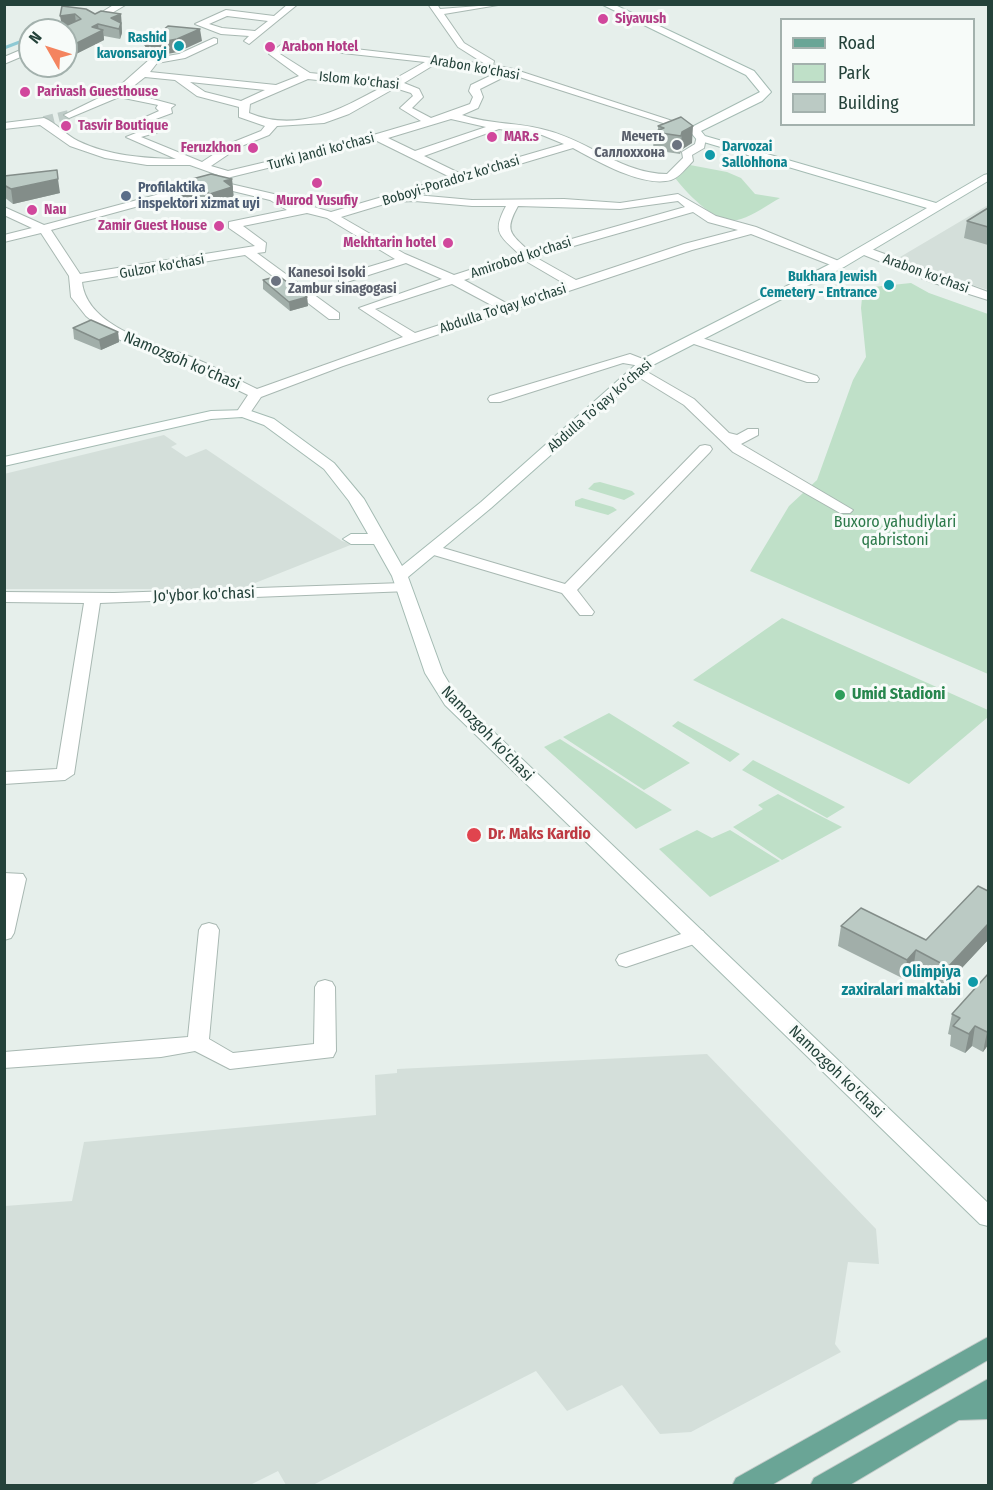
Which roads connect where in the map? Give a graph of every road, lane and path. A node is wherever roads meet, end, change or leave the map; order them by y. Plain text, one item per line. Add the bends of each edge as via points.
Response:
1 (123, 4) edge
2 (294, 4) edge
3 (500, 4) edge
4 (605, 4) edge
5 (435, 8) edge
6 (275, 19) junction
7 (94, 20) edge
8 (214, 40) dead end
9 (286, 44) joint
10 (436, 60) junction
11 (509, 71) junction
12 (144, 74) junction
13 (307, 76) junction
14 (178, 79) junction
15 (395, 84) junction
16 (274, 88) junction
17 (116, 93) junction
18 (244, 105) junction
19 (69, 115) tunnel mouth
20 (451, 115) junction
21 (274, 122) junction
22 (430, 122) junction
23 (4, 126) edge
24 (497, 126) junction
25 (697, 134) junction
26 (378, 137) junction
27 (571, 145) junction
28 (413, 156) junction
29 (190, 163) junction
30 (202, 167) junction
31 (227, 175) junction
32 (670, 177) junction
33 (988, 177) edge
34 (460, 178) junction
35 (212, 183) junction
36 (678, 197) junction
37 (393, 199) junction
38 (513, 204) junction
39 (937, 207) junction
40 (4, 210) edge
41 (298, 211) junction
42 (685, 211) junction
43 (331, 216) junction
44 (44, 229) junction
45 (752, 230) junction
46 (4, 239) edge
47 (863, 250) junction
48 (248, 252) junction
49 (527, 256) junction
50 (407, 259) junction
51 (840, 264) junction
52 (75, 279) junction
53 (343, 279) dead end
54 (455, 280) junction
55 (576, 285) junction
56 (988, 296) edge
57 (506, 308) junction
58 (334, 316) dead end
59 (414, 338) junction
60 (693, 339) junction
61 (642, 366) junction
62 (812, 379) dead end
63 (256, 394) junction
64 (495, 399) dead end
65 (243, 413) junction
66 (753, 432) dead end
67 (725, 436) junction
68 (705, 449) dead end
69 (4, 462) edge
70 (845, 510) dead end
71 (351, 539) dead end
72 (379, 539) junction
73 (433, 550) junction
74 (401, 582) junction
75 (568, 590) junction
76 (4, 597) edge
77 (93, 598) junction
78 (586, 612) dead end
79 (4, 778) edge
80 (4, 879) edge
81 (209, 930) dead end
82 (4, 933) edge
83 (696, 936) junction
84 (626, 960) dead end
85 (325, 987) dead end
86 (198, 1043) junction
87 (4, 1060) edge
88 (988, 1217) edge
89 (988, 1348) edge
90 (988, 1390) edge
91 (988, 1408) edge
92 (957, 1409) junction
93 (745, 1485) edge
94 (823, 1485) edge

1 - 7 street
2 - 6 street
3 - 5 street
4 - 25 street via 750,73 766,92
5 - 11 street via 461,45 484,61
6 - 6 street via 252,38 200,24 226,13
8 - 12 street via 182,56 154,62
9 - 10 street, Arabon ko'chasi
9 - 13 street, Islom ko'chasi via 274,54
10 - 11 street, Arabon ko'chasi
10 - 15 street
11 - 20 street, Turki Jandi ko'chasi via 475,87 478,97 474,106
11 - 25 street, Arabon ko'chasi
12 - 14 street
12 - 17 street
13 - 15 street, Islom ko'chasi
13 - 16 street
14 - 16 street
14 - 18 street via 201,94
15 - 21 street via 320,121
15 - 22 street, Islom ko'chasi via 414,91 418,97 405,108
16 - 18 street
17 - 19 street
17 - 29 street via 170,105 161,108 168,111 144,120 161,128 131,137
18 - 21 street via 243,115 248,119
20 - 22 street, Turki Jandi ko'chasi
20 - 24 street
21 - 30 street via 265,133 235,145
22 - 26 street, Turki Jandi ko'chasi
23 - 29 street via 43,121 59,135 93,153 126,161
24 - 27 street via 543,133
24 - 28 street
25 - 32 street via 700,146 686,154 689,159
25 - 39 street, Arabon ko'chasi
26 - 28 street
26 - 31 street, Turki Jandi ko'chasi
27 - 32 street via 649,176
27 - 34 street, Boboyi-Porado'z ko'chasi
28 - 34 street
29 - 30 street
30 - 31 street
31 - 35 street, Turki Jandi ko'chasi
32 - 36 street
33 - 39 street
34 - 37 street, Boboyi-Porado'z ko'chasi
35 - 41 street via 274,197
35 - 44 street, Turki Jandi ko'chasi
36 - 38 street via 620,206
36 - 42 street
37 - 38 street
37 - 43 street, Boboyi-Porado'z ko'chasi
38 - 49 street via 503,222 505,234
39 - 47 street, Abdulla To’qay ko’chasi
40 - 44 street
41 - 43 street via 307,209
41 - 48 street via 233,225 262,246
42 - 45 street
42 - 49 street, Amirobod ko'chasi
43 - 50 street
44 - 46 street, Turki Jandi ko'chasi
44 - 52 street, Namozgoh ko'chasi
45 - 51 street
45 - 55 street, Abdulla To'qay ko'chasi
47 - 51 street, Abdulla To’qay ko’chasi
47 - 56 street, Arabon ko'chasi
48 - 52 street, Gulzor ko'chasi
48 - 58 street
49 - 54 street, Amirobod ko'chasi
49 - 55 street
50 - 53 street
50 - 54 street
51 - 60 street, Abdulla To’qay ko’chasi
52 - 63 street, Namozgoh ko'chasi via 77,297 119,334 191,362
54 - 57 street
54 - 59 street, Amirobod ko'chasi via 365,308
55 - 57 street, Abdulla To'qay ko'chasi
57 - 59 street, Abdulla To'qay ko'chasi
59 - 63 street, Abdulla To'qay ko'chasi
60 - 61 street, Abdulla To’qay ko’chasi
60 - 62 street
61 - 64 street via 630,358 621,359
61 - 67 street
61 - 73 street, Abdulla To’qay ko’chasi
63 - 65 street, Namozgoh ko'chasi
65 - 69 street via 177,421
65 - 72 street, Namozgoh ko'chasi via 268,422 329,466 356,499
66 - 67 street via 738,440
67 - 70 street via 740,451
68 - 75 street
71 - 72 street
72 - 74 street, Namozgoh ko'chasi
73 - 74 street, Abdulla To’qay ko’chasi
73 - 75 street
74 - 77 street, Jo'ybor ko'chasi
74 - 83 street, Namozgoh ko'chasi via 434,673 451,701
75 - 78 street
76 - 77 street, Jo'ybor ko'chasi
77 - 79 street via 65,774
80 - 82 street via 16,879
81 - 86 street
83 - 84 street
83 - 88 street, Namozgoh ko'chasi
85 - 86 street via 325,1051 230,1061
86 - 87 street
89 - 93 main road
90 - 92 main road
91 - 92 main road
92 - 94 main road

